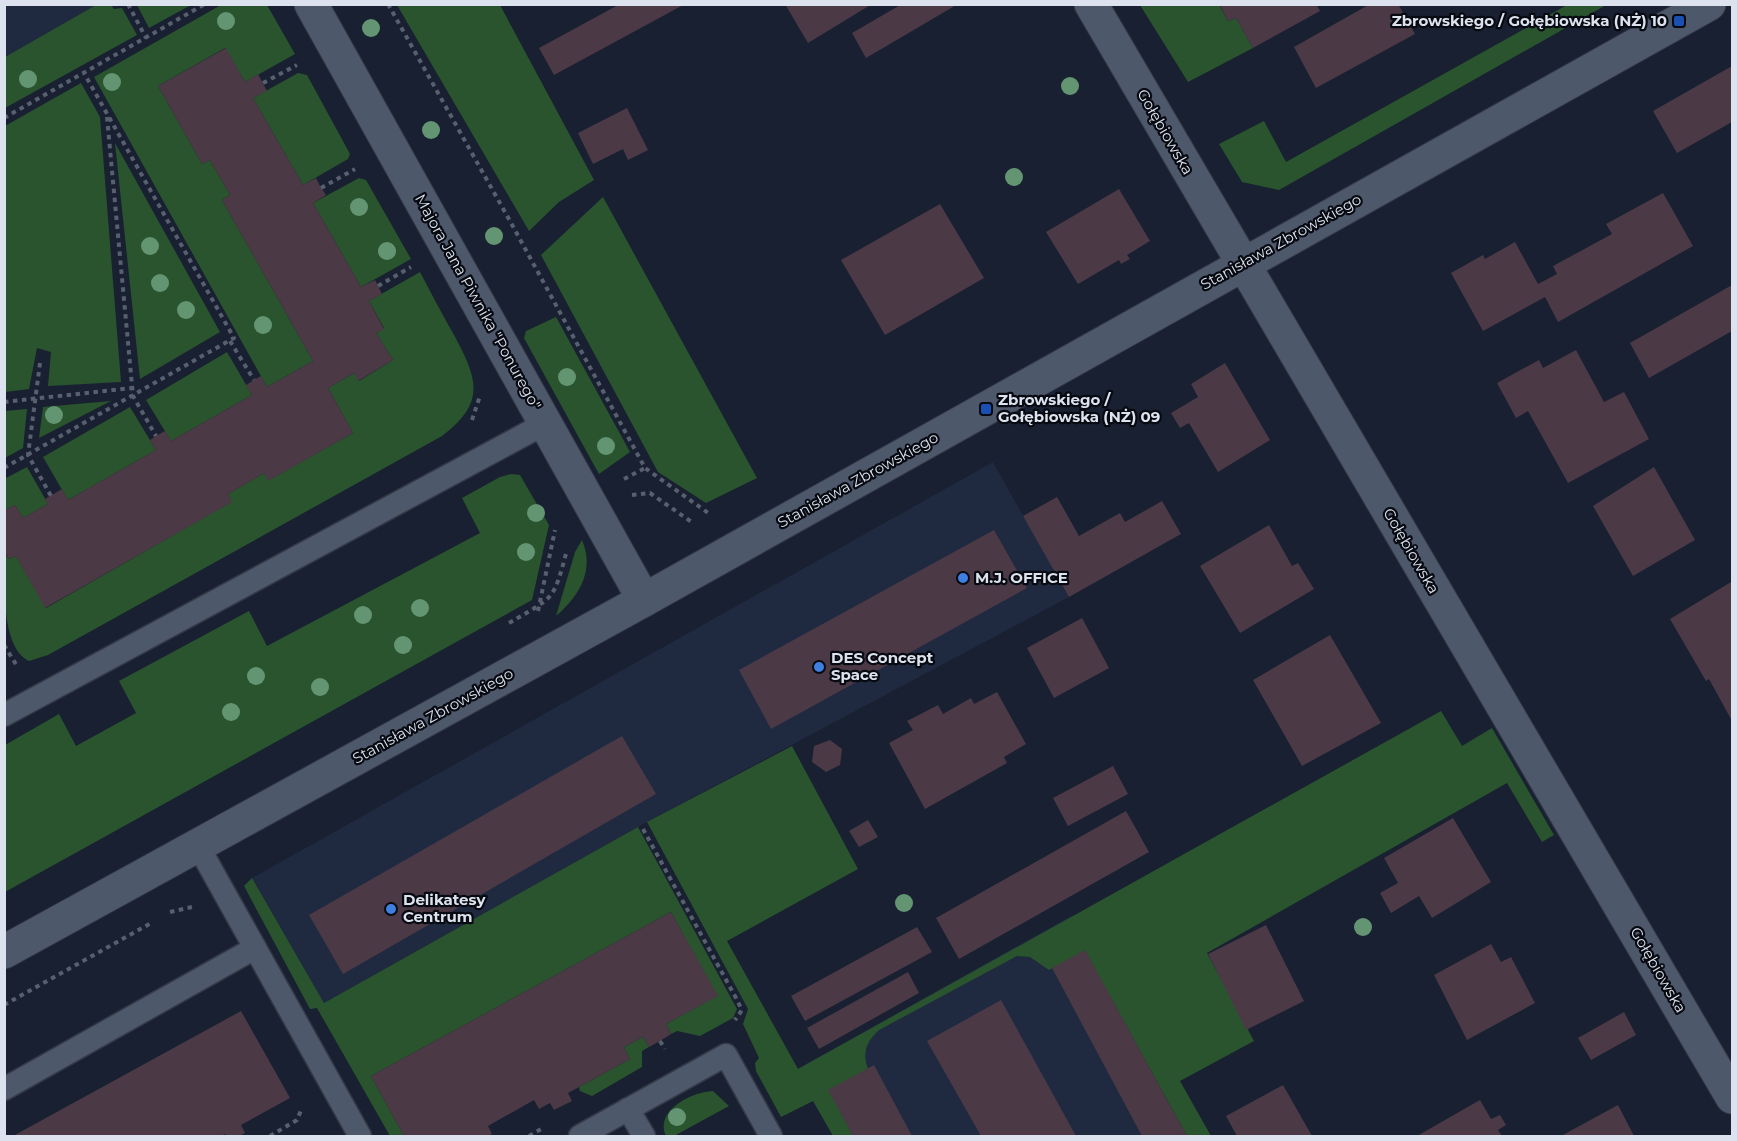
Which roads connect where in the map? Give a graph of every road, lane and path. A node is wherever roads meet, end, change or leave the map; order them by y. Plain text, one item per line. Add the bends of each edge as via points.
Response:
1 (128, 4) edge
2 (205, 4) edge
3 (311, 4) edge
4 (388, 4) edge
5 (1091, 4) edge
6 (1708, 4) edge
7 (146, 38) junction
8 (298, 64) dead end
9 (84, 73) junction
10 (263, 83) dead end
11 (107, 114) junction
12 (4, 118) edge
13 (357, 168) dead end
14 (321, 188) dead end
15 (420, 261) dead end
16 (1243, 264) junction
17 (378, 286) dead end
18 (230, 341) junction
19 (40, 363) dead end
20 (254, 380) dead end
21 (132, 388) junction
22 (482, 388) dead end
23 (133, 396) junction
24 (36, 398) junction
25 (4, 402) edge
26 (546, 423) junction
27 (470, 425) dead end
28 (156, 436) dead end
29 (28, 455) junction
30 (4, 468) edge
31 (51, 496) dead end
32 (598, 517) junction
33 (716, 518) dead end
34 (717, 558) junction
35 (644, 600) junction
36 (507, 623) dead end
37 (4, 645) edge
38 (19, 670) dead end
39 (4, 715) edge
40 (643, 829) dead end
41 (197, 844) junction
42 (255, 948) junction
43 (4, 952) edge
44 (726, 1026) dead end
45 (4, 1089) edge
46 (1732, 1097) edge
47 (301, 1099) dead end
48 (628, 1110) junction
49 (547, 1126) dead end
50 (270, 1137) edge
51 (360, 1137) edge
52 (529, 1137) edge
53 (580, 1137) edge
54 (644, 1137) edge
55 (771, 1137) edge

1 - 7 path
2 - 7 path
3 - 26 main road, Majora Jana Piwnika "Ponurego"
4 - 33 path via 645,468
5 - 16 main road, Gołębiowska
6 - 16 main road, Stanisława Zbrowskiego
7 - 9 path
8 - 10 path
9 - 11 path
9 - 12 path
11 - 18 path via 234,339
11 - 21 path
13 - 14 path
15 - 17 path
16 - 34 main road, Stanisława Zbrowskiego
16 - 46 main road, Gołębiowska
18 - 20 path
18 - 23 path
19 - 24 path
21 - 23 path
21 - 24 path
22 - 27 path
23 - 28 path
23 - 29 path
24 - 25 path
24 - 29 path
26 - 32 main road, Majora Jana Piwnika "Ponurego"
26 - 39 lane
29 - 30 path
29 - 31 path
32 - 34 path via 635,494 650,493 698,526
32 - 35 main road, Majora Jana Piwnika "Ponurego"
32 - 36 path via 576,529 570,537 550,599
34 - 35 main road, Stanisława Zbrowskiego
35 - 41 main road, Stanisława Zbrowskiego
37 - 38 path
40 - 44 path via 742,1010
41 - 42 lane
41 - 43 main road, Stanisława Zbrowskiego
42 - 45 lane
42 - 51 lane
47 - 50 path via 297,1120
48 - 53 lane
48 - 54 lane
48 - 55 lane via 726,1055
49 - 52 path

